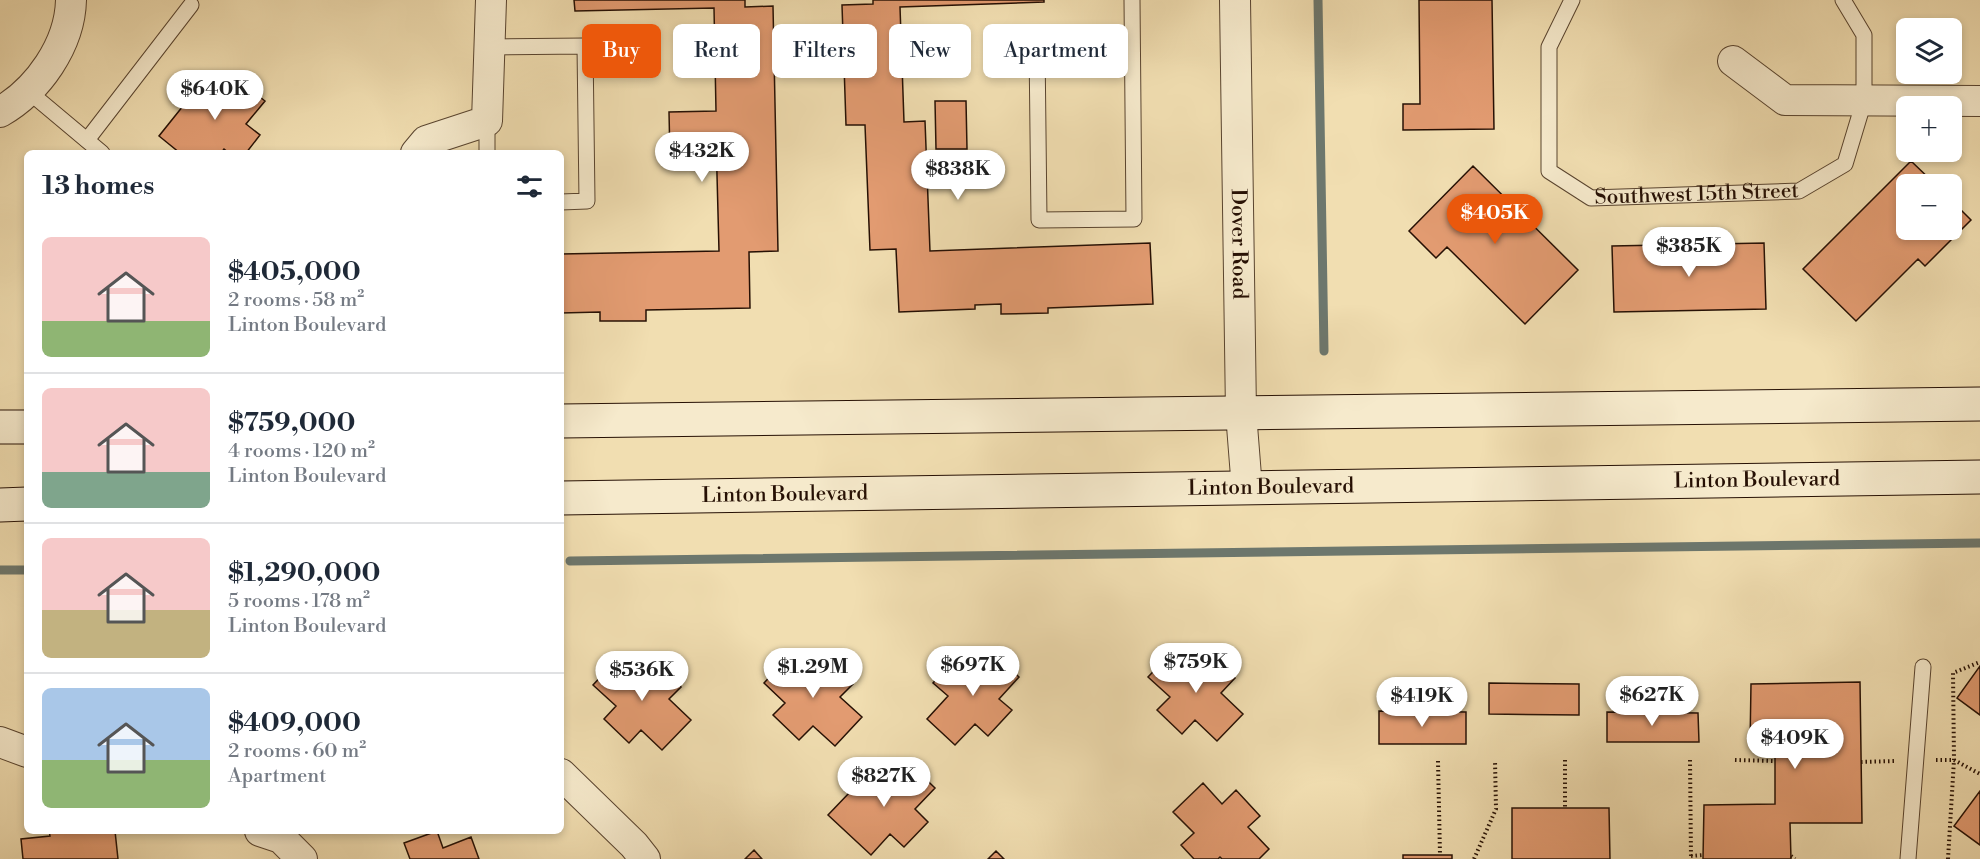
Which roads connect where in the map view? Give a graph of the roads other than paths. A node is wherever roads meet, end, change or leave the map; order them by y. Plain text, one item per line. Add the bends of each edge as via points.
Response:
1 (71, 0) edge
2 (492, 0) edge
3 (1132, 0) edge
4 (1235, 0) edge
5 (1572, 0) edge
6 (1843, 0) edge
7 (190, 5) dead end
8 (1132, 45) junction
9 (491, 47) junction
10 (1733, 61) dead end
11 (28, 91) junction
12 (1980, 100) edge
13 (1864, 101) junction
14 (0, 112) edge
15 (487, 121) junction
16 (87, 140) junction
17 (99, 150) edge
18 (418, 150) edge
19 (487, 150) edge
20 (564, 202) edge
21 (1980, 404) edge
22 (1241, 413) junction
23 (564, 421) edge
24 (0, 427) edge
25 (24, 427) edge
26 (1980, 477) edge
27 (1247, 489) junction
28 (564, 498) edge
29 (24, 504) edge
30 (0, 505) edge
31 (1923, 667) dead end
32 (0, 742) edge
33 (24, 751) edge
34 (564, 777) edge
35 (645, 859) edge
36 (1908, 859) edge

1 - 11 street via 56,54
2 - 9 street
3 - 8 lane
4 - 22 street, Dover Road
5 - 13 lane, Southwest 15th Street via 1549,47 1549,171 1591,198 1799,191 1845,164
6 - 13 lane, Southwest 15th Street via 1864,35
7 - 16 lane
8 - 8 lane via 1134,219 1039,220 1037,46
9 - 15 street
9 - 20 lane via 585,46 587,201
10 - 13 street via 1785,100
11 - 14 street
11 - 16 lane
12 - 13 street
15 - 18 street via 426,141
15 - 19 lane
16 - 17 lane
21 - 22 main road
22 - 23 main road
22 - 27 street, Dover Road
24 - 25 main road
26 - 27 main road, Linton Boulevard
27 - 28 main road, Linton Boulevard
29 - 30 main road
31 - 36 lane
32 - 33 street
34 - 35 street

